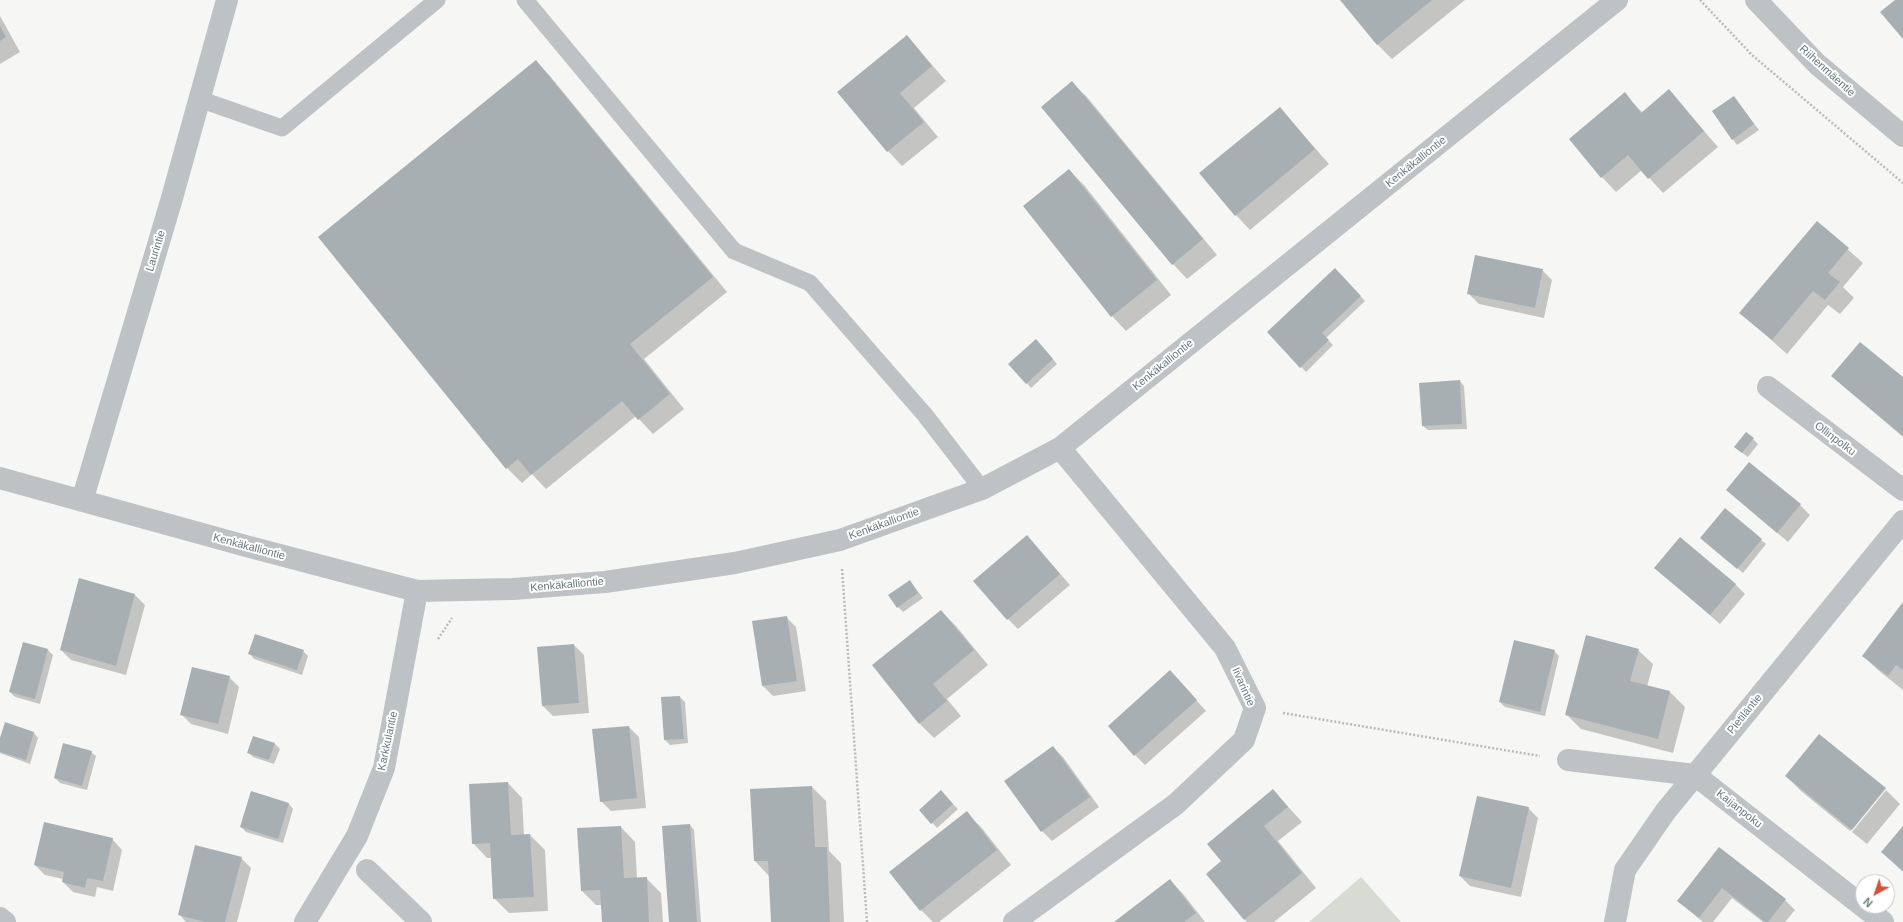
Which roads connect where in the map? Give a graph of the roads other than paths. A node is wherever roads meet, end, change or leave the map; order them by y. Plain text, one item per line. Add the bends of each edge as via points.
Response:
1 (227, 0) edge
2 (437, 0) edge
3 (525, 0) edge
4 (1617, 0) edge
5 (1756, 0) edge
6 (199, 99) junction
7 (1903, 136) edge
8 (1768, 387) dead end
9 (1060, 448) junction
10 (0, 478) edge
11 (982, 489) junction
12 (1903, 490) edge
13 (82, 501) junction
14 (1903, 521) edge
15 (417, 591) junction
16 (1568, 760) road end
17 (1695, 775) junction
18 (367, 870) dead end
19 (0, 918) edge
20 (5, 922) edge
21 (305, 922) edge
22 (421, 922) edge
23 (1014, 922) edge
24 (1615, 922) edge
25 (1883, 922) edge

1 - 6 street, Laurintie
2 - 6 lane via 282,128
3 - 11 lane via 734,251 810,283 925,415
4 - 9 street, Kenkäkalliontie
5 - 7 street, Riihenmäentie via 1817,64
6 - 13 street, Laurintie
8 - 12 street, Ollinpolku
9 - 11 street, Kenkäkalliontie
9 - 23 street, Iivarintie via 1226,648 1255,708 1244,740 1176,804
10 - 13 street, Kenkäkalliontie
11 - 15 street, Kenkäkalliontie via 840,540 735,563 606,582 514,589
13 - 15 street, Kenkäkalliontie
14 - 17 street, Pietiläntie
15 - 21 street, Karkkulantie via 384,768 357,836
16 - 17 street
17 - 24 street, Pietiläntie via 1665,812 1625,870
17 - 25 street, Kaijanpoku
18 - 22 street
19 - 20 street

